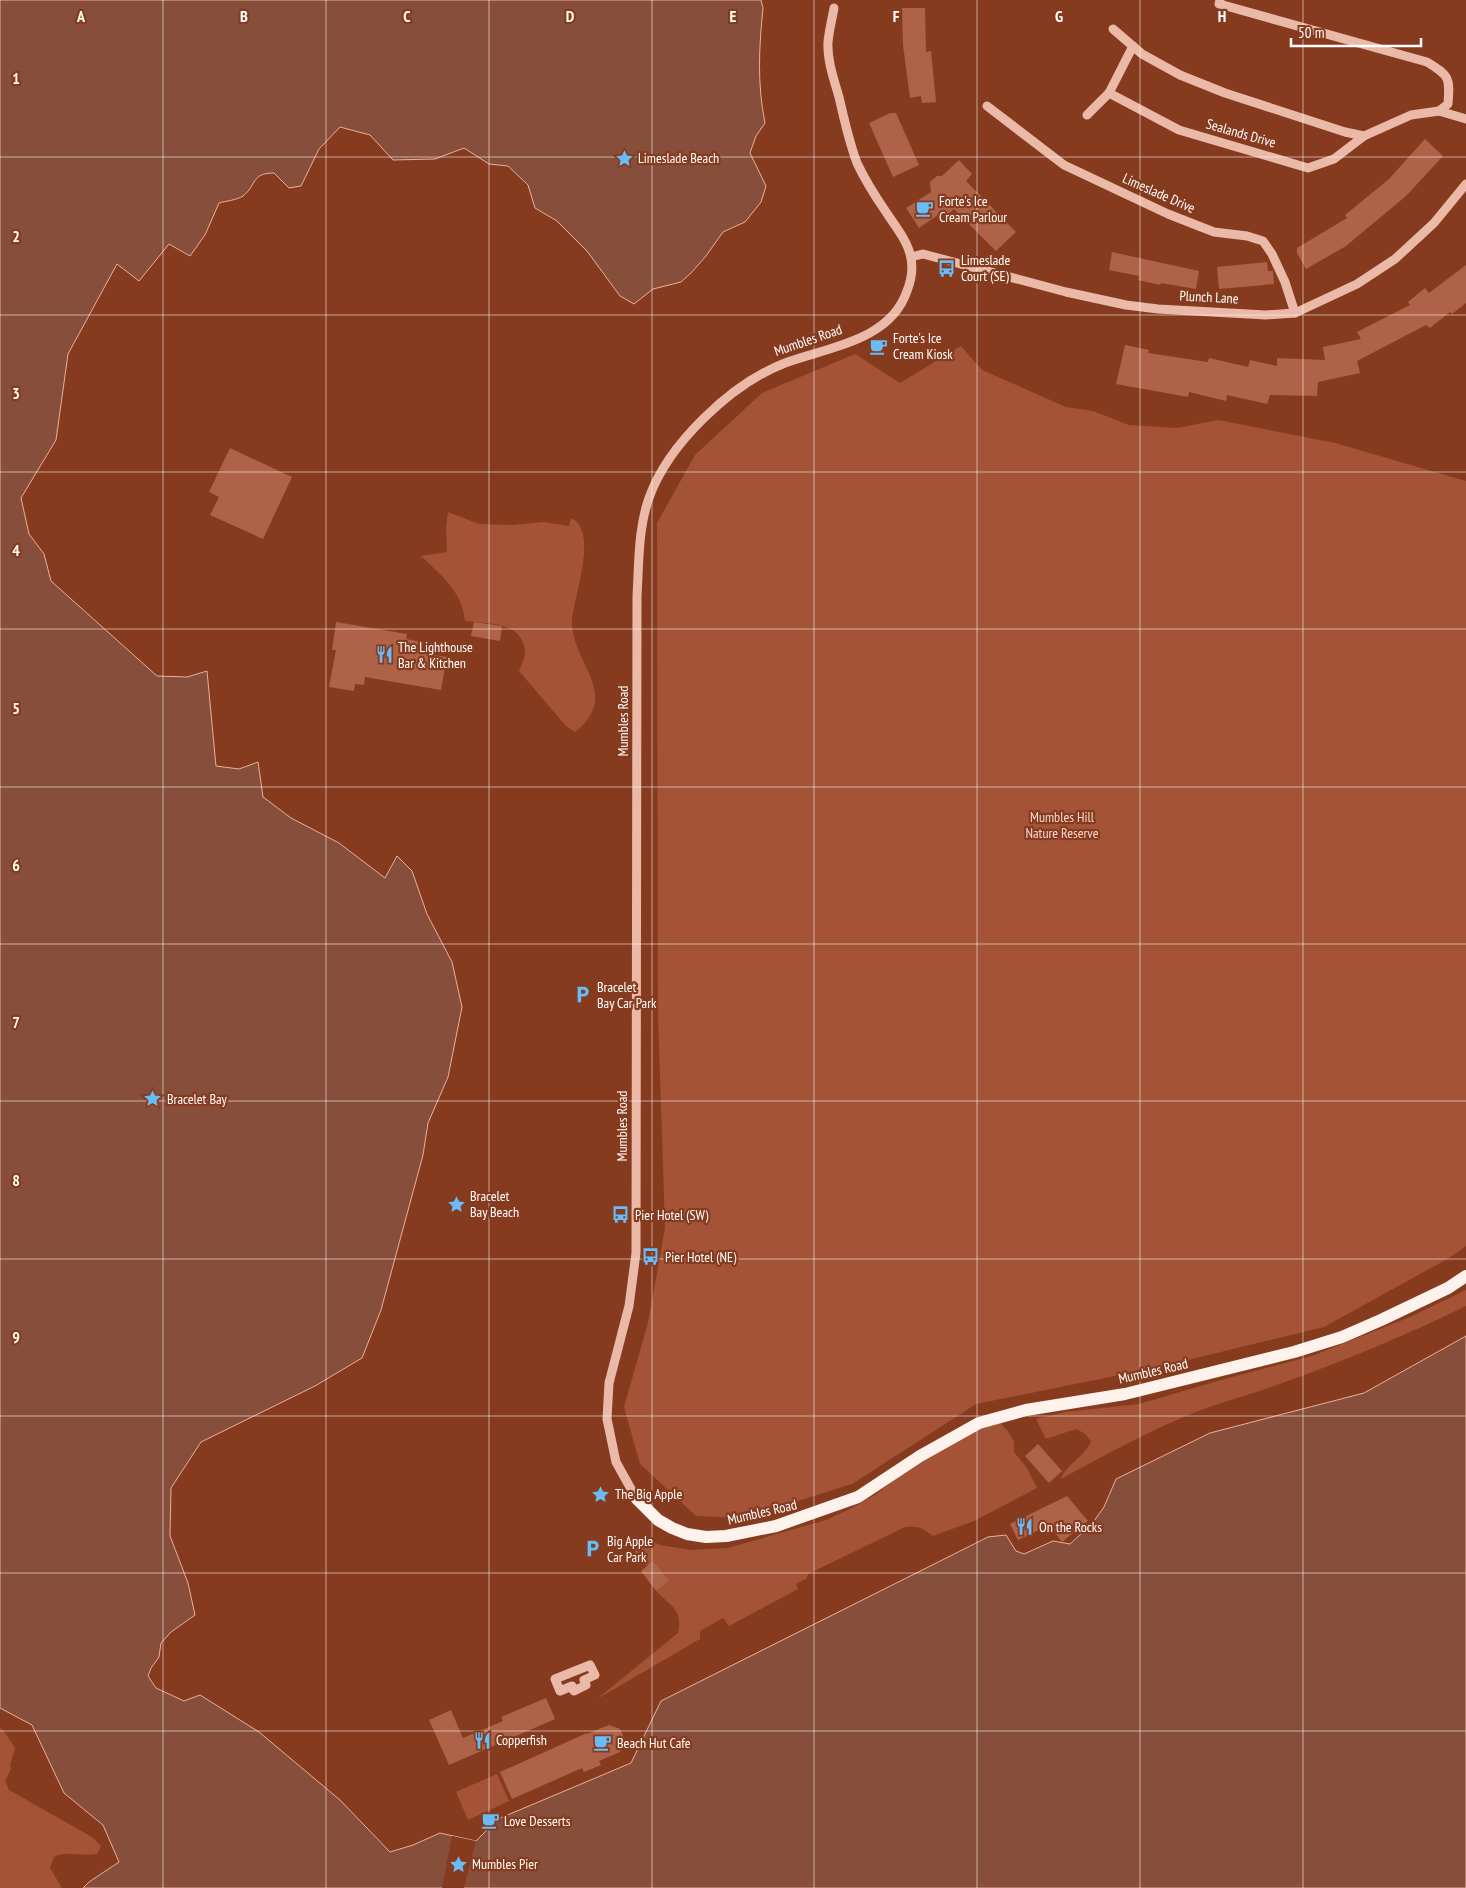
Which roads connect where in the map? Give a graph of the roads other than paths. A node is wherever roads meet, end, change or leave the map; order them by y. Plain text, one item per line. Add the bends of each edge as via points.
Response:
1 (1220, 0) edge
2 (834, 8) dead end
3 (1113, 29) dead end
4 (1133, 46) junction
5 (1109, 93) junction
6 (987, 106) dead end
7 (1439, 111) junction
8 (1087, 115) dead end
9 (1466, 119) edge
10 (1364, 136) junction
11 (1466, 184) edge
12 (911, 257) junction
13 (1295, 313) junction
14 (1466, 1276) edge
15 (636, 1498) joint
16 (594, 1675) joint

1 - 7 street via 1219,4 1427,62 1443,72 1449,83 1448,104
2 - 12 street, Mumbles Road via 828,43 830,62 848,134 857,163 901,233
3 - 4 street
4 - 5 street
4 - 10 street via 1180,75 1225,94
5 - 8 street
5 - 10 street, Sealands Drive via 1180,130 1308,168 1334,159
6 - 13 street, Limeslade Drive via 1064,165 1214,232 1263,241 1276,261
7 - 9 street, Sealands Drive
7 - 10 street, Sealands Drive via 1411,115
11 - 13 street, Plunch Lane via 1434,223 1395,259 1357,284
12 - 13 street, Plunch Lane via 923,254 1126,305
12 - 15 street, Mumbles Road via 910,283 892,316 867,335 785,363 745,383 727,397 665,466 644,516 637,596 636,1254 629,1306 609,1383 607,1419 616,1462
14 - 15 main road, Mumbles Road via 1381,1320 1294,1352 1125,1394 1026,1410 979,1423 920,1456 858,1497 776,1526 726,1536 687,1534 658,1520
16 - 16 street via 590,1665 555,1679 560,1691 572,1686 574,1691 586,1685 584,1680

